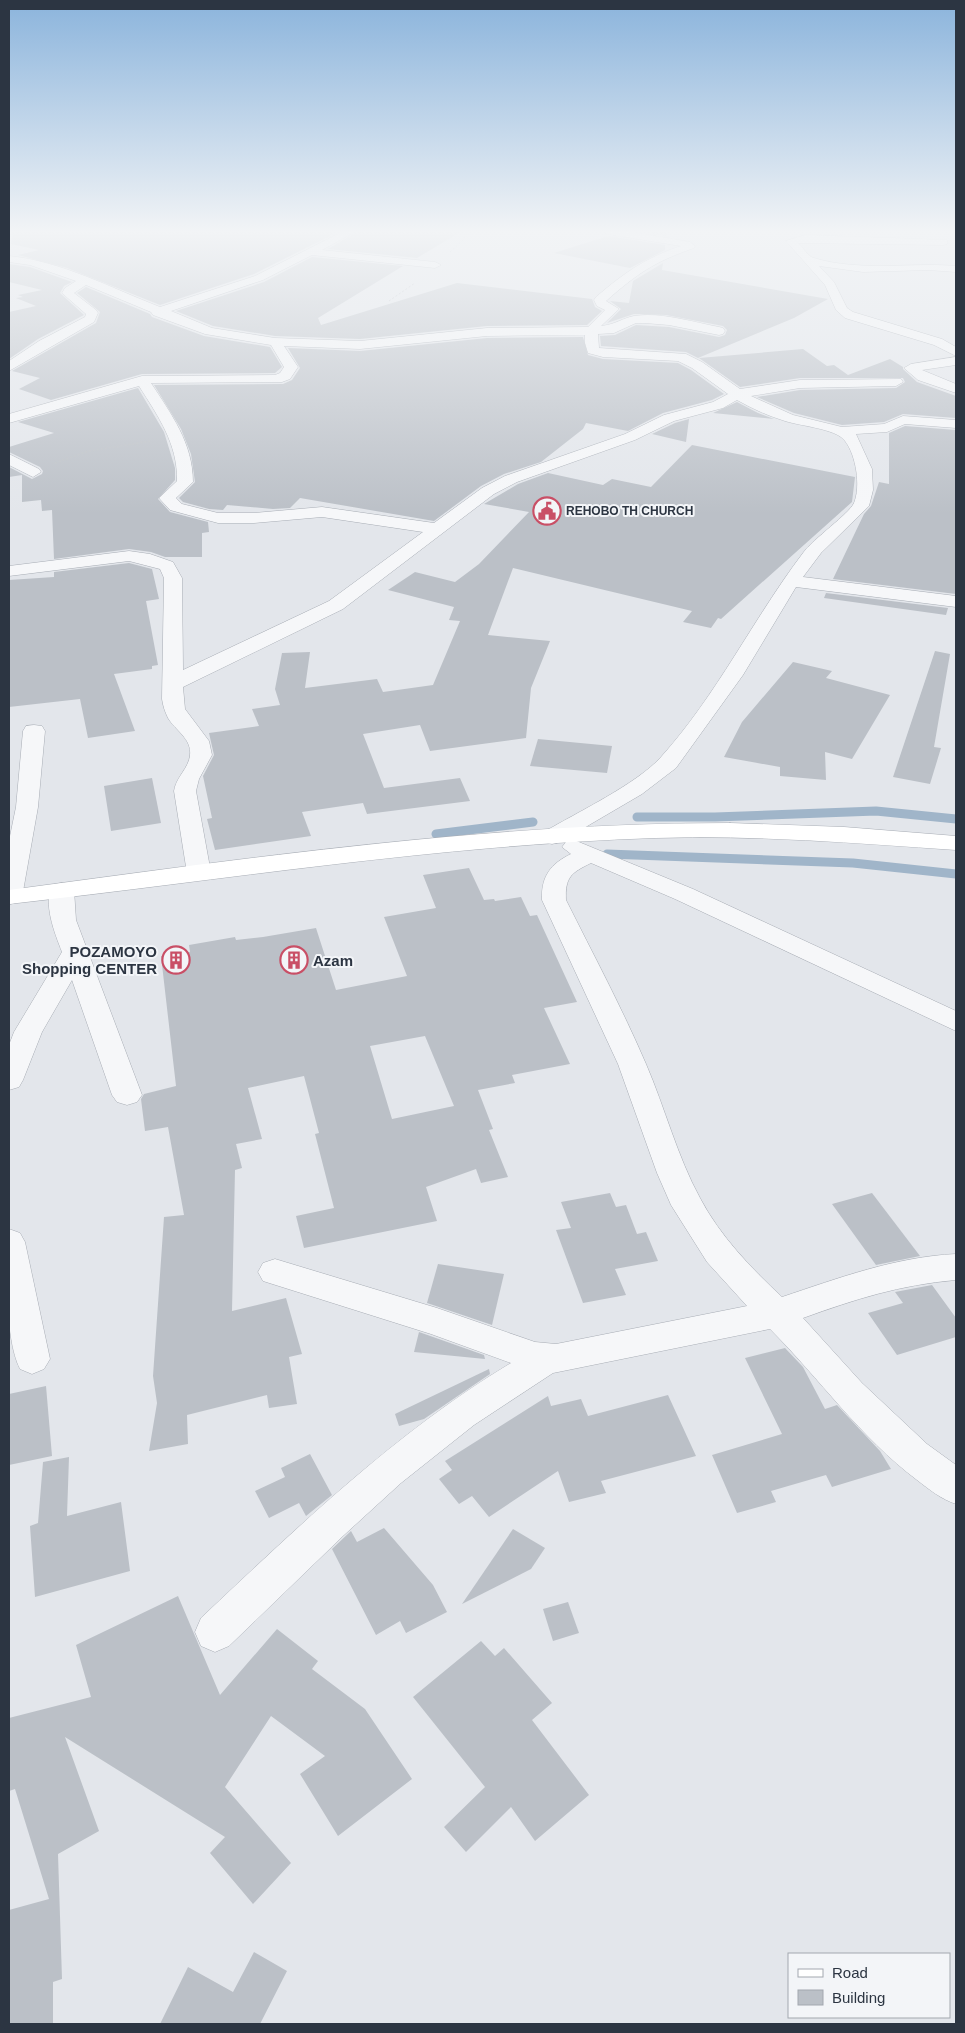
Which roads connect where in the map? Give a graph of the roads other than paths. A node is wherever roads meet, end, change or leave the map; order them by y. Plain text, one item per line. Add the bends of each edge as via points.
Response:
1 (79, 325) edge
2 (190, 325) edge
3 (596, 325) edge
4 (622, 325) edge
5 (688, 325) edge
6 (882, 325) edge
7 (592, 331) junction
8 (719, 331) dead end
9 (274, 342) junction
10 (956, 352) edge
11 (956, 361) edge
12 (9, 367) edge
13 (911, 368) junction
14 (142, 380) junction
15 (896, 382) junction
16 (956, 389) edge
17 (737, 394) junction
18 (9, 420) edge
19 (903, 420) junction
20 (956, 424) edge
21 (842, 431) junction
22 (9, 459) edge
23 (33, 472) road end
24 (439, 529) junction
25 (9, 571) edge
26 (791, 581) junction
27 (956, 602) edge
28 (173, 685) junction
29 (34, 731) dead end
30 (552, 837) junction
31 (956, 842) edge
32 (589, 855) junction
33 (200, 873) junction
34 (62, 890) junction
35 (9, 897) edge
36 (74, 953) junction
37 (956, 1022) edge
38 (9, 1080) edge
39 (127, 1095) dead end
40 (9, 1242) edge
41 (956, 1267) edge
42 (275, 1272) dead end
43 (774, 1314) junction
44 (548, 1358) junction
45 (32, 1359) dead end
46 (956, 1487) edge
47 (215, 1632) dead end

1 - 12 street
2 - 9 street via 209,332
3 - 7 street
4 - 7 street
5 - 8 street
6 - 10 street via 938,342
7 - 9 street via 487,332 360,345
7 - 17 street via 590,339 594,351 681,357
9 - 14 street via 291,367 285,376 277,379
11 - 13 street
13 - 15 street via 896,373
13 - 16 street via 923,377
14 - 18 street
14 - 24 street via 156,400 183,458 186,479 168,496 168,502 176,507 203,516 233,519 322,512
15 - 17 street via 800,384
15 - 19 street via 905,398
17 - 21 street via 788,418
17 - 24 street via 718,405 669,418 630,437 511,479 488,491
19 - 20 street
19 - 21 street via 887,428
21 - 26 street via 852,439 864,469 865,490 861,506 815,549
22 - 23 street
24 - 28 street via 336,605
25 - 28 street via 129,556 167,566 173,578
26 - 27 street
26 - 30 street via 733,676 668,763 634,789
28 - 33 street via 171,700 176,714 201,751 200,762 185,782
29 - 35 street via 27,807
30 - 31 main road via 657,831 749,832
30 - 32 street
30 - 33 main road via 376,851
32 - 37 street via 684,894
32 - 43 street via 565,866 556,876 554,900 632,1064 687,1206 719,1253
33 - 34 main road
34 - 35 main road
34 - 36 street via 63,920
36 - 38 street via 28,1032
36 - 39 street
40 - 45 street
41 - 43 street via 865,1282
42 - 44 street via 437,1322 535,1357
43 - 44 street via 569,1357
43 - 46 street via 795,1332 849,1394 914,1456
44 - 47 street via 450,1422 396,1465 345,1508

